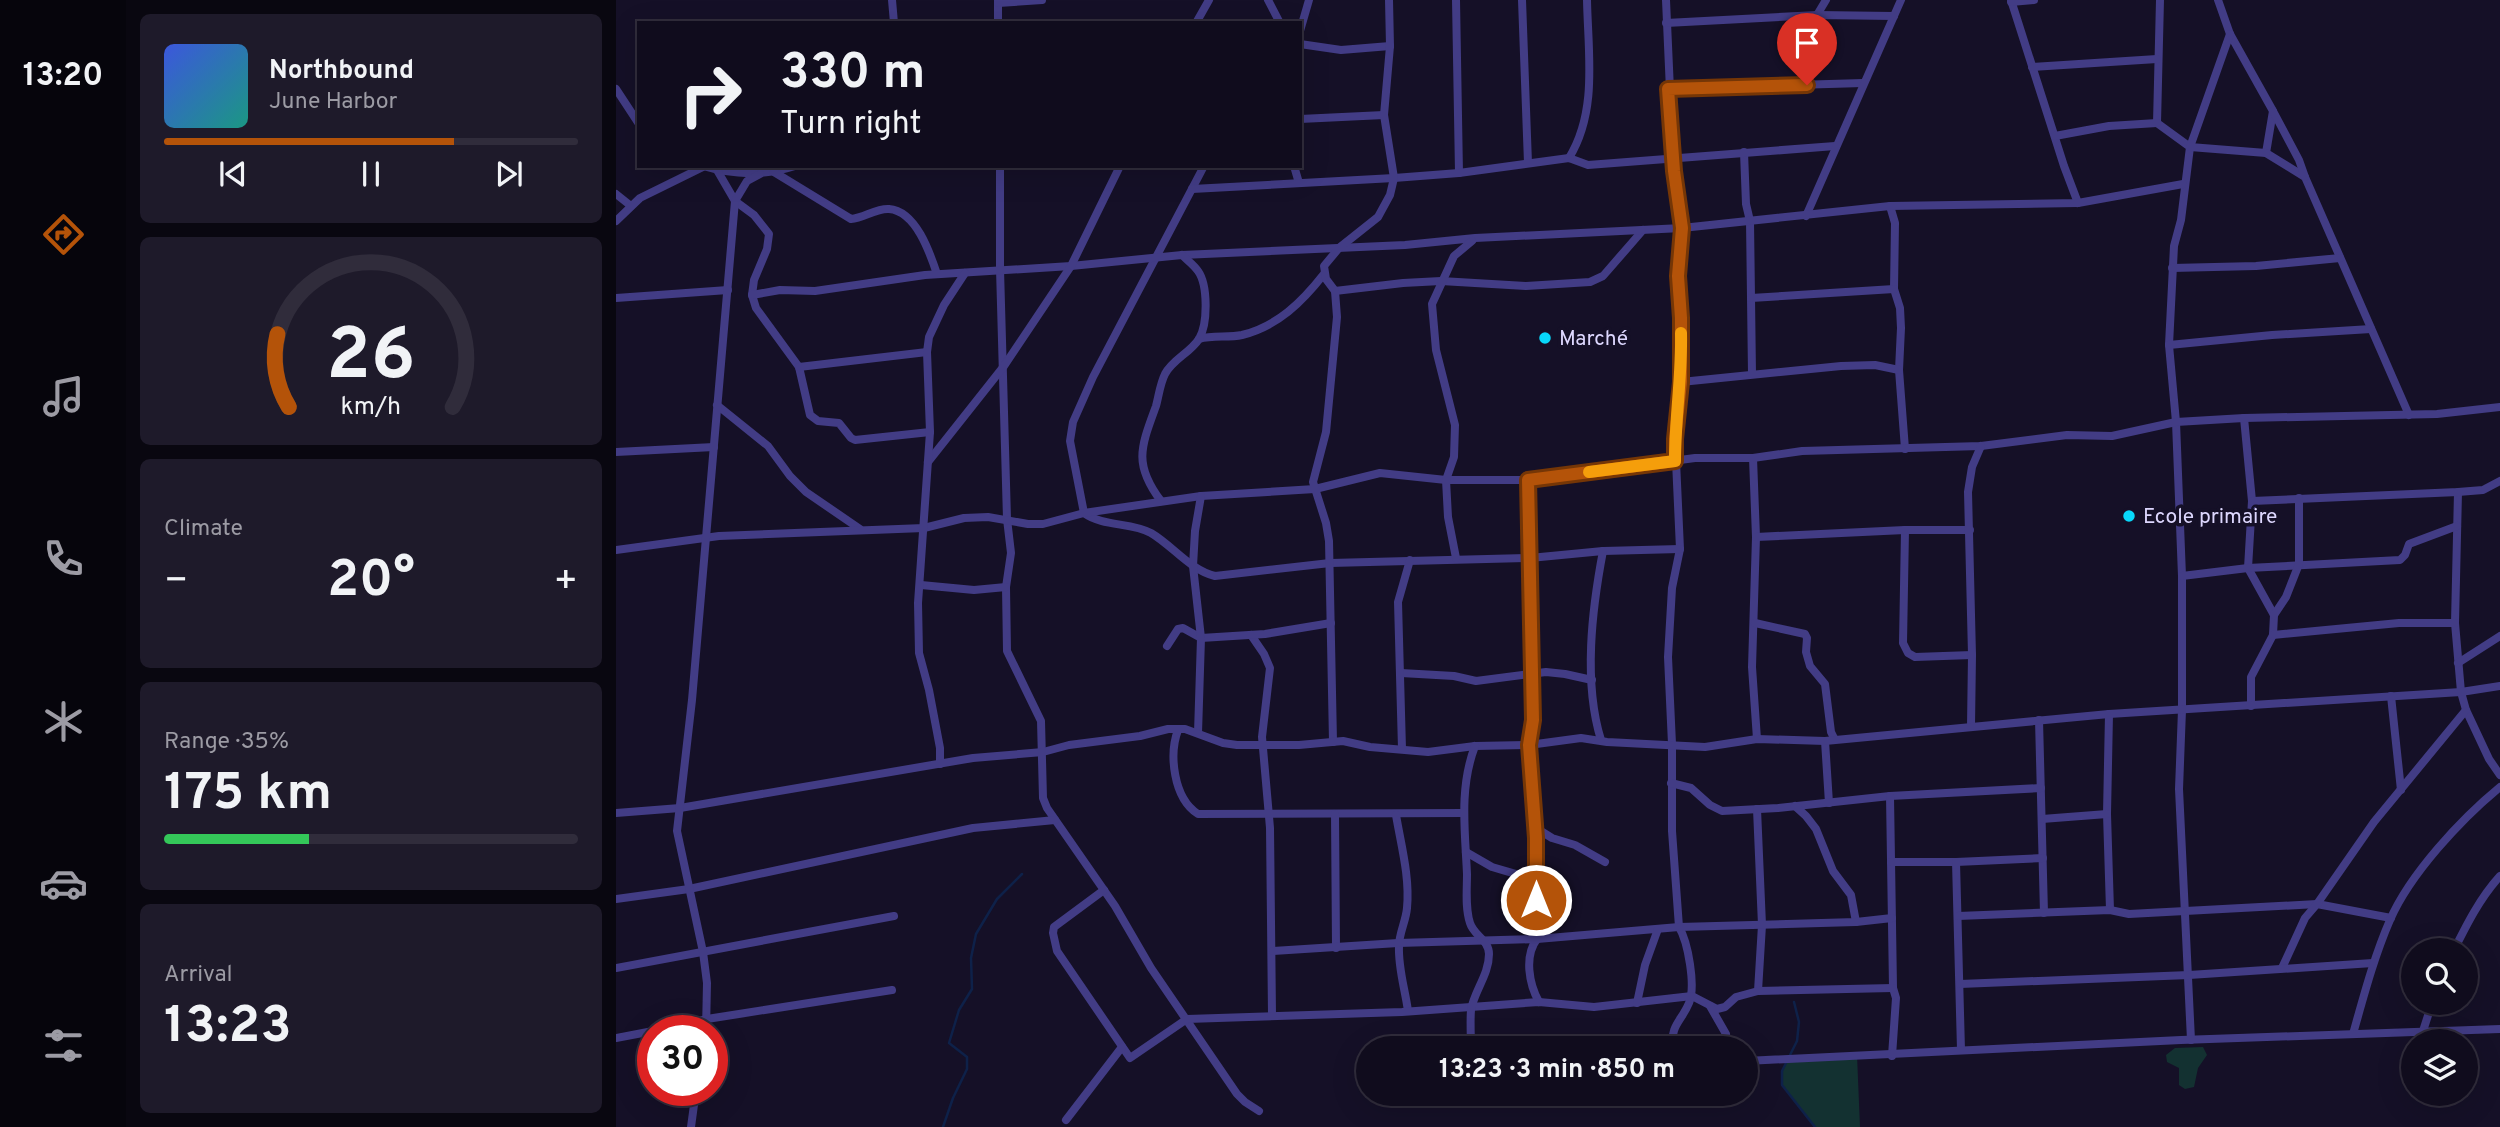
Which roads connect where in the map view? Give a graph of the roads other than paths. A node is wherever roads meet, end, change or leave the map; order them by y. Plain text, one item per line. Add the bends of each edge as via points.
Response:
1 (892, 0) edge
2 (1042, 0) edge
3 (1209, 0) edge
4 (1268, 0) edge
5 (1309, 0) edge
6 (1389, 0) edge
7 (1456, 0) edge
8 (1522, 0) edge
9 (1587, 0) edge
10 (1666, 0) edge
11 (1826, 0) edge
12 (1901, 0) edge
13 (2034, 0) edge
14 (2160, 0) edge
15 (2218, 0) edge
16 (998, 1) edge
17 (2011, 1) edge
18 (1817, 15) junction
19 (1894, 16) junction
20 (894, 21) edge
21 (998, 21) edge
22 (1197, 21) edge
23 (1279, 21) edge
24 (1667, 23) junction
25 (1302, 24) edge
26 (2230, 34) junction
27 (1302, 44) edge
28 (1390, 46) junction
29 (2157, 59) junction
30 (2032, 67) junction
31 (1863, 83) junction
32 (616, 89) edge
33 (1668, 89) junction
34 (2273, 111) junction
35 (1384, 115) junction
36 (1302, 119) edge
37 (637, 121) edge
38 (2157, 123) junction
39 (2055, 136) junction
40 (1835, 145) junction
41 (2190, 147) junction
42 (1744, 152) junction
43 (2266, 153) junction
44 (1569, 158) junction
45 (1673, 158) junction
46 (1528, 163) junction
47 (699, 168) edge
48 (710, 168) edge
49 (788, 168) edge
50 (1000, 168) edge
51 (1119, 168) edge
52 (1203, 168) edge
53 (1295, 168) edge
54 (717, 170) junction
55 (774, 172) junction
56 (760, 173) junction
57 (1459, 173) junction
58 (2305, 177) junction
59 (1394, 178) junction
60 (1299, 183) junction
61 (2183, 184) junction
62 (1192, 189) junction
63 (616, 194) edge
64 (736, 201) junction
65 (2078, 202) junction
66 (631, 206) junction
67 (1890, 206) junction
68 (1806, 216) junction
69 (616, 221) edge
70 (1750, 222) junction
71 (1682, 228) junction
72 (1643, 230) junction
73 (1475, 239) junction
74 (1339, 248) junction
75 (1182, 255) junction
76 (2340, 258) junction
77 (1156, 259) junction
78 (1071, 266) junction
79 (2172, 268) junction
80 (1000, 270) junction
81 (965, 273) junction
82 (937, 274) junction
83 (1324, 274) junction
84 (1441, 281) junction
85 (1895, 289) junction
86 (728, 290) junction
87 (1335, 291) junction
88 (752, 295) junction
89 (616, 298) edge
90 (1751, 298) junction
91 (2371, 329) junction
92 (1199, 339) junction
93 (2169, 345) junction
94 (927, 352) junction
95 (1004, 366) junction
96 (799, 367) junction
97 (1899, 370) junction
98 (1752, 374) junction
99 (1681, 382) junction
100 (717, 405) junction
101 (2500, 407) edge
102 (2409, 415) junction
103 (2244, 418) junction
104 (2176, 422) junction
105 (930, 432) junction
106 (1981, 446) junction
107 (714, 447) junction
108 (1905, 449) junction
109 (616, 452) edge
110 (1753, 457) junction
111 (1675, 461) junction
112 (928, 462) junction
113 (1446, 480) junction
114 (1528, 480) junction
115 (2500, 481) edge
116 (1315, 489) junction
117 (2458, 492) junction
118 (1201, 496) junction
119 (2299, 498) junction
120 (1161, 501) junction
121 (2252, 501) junction
122 (1084, 513) junction
123 (1007, 519) junction
124 (2457, 526) junction
125 (924, 528) junction
126 (860, 529) junction
127 (1905, 530) junction
128 (1970, 530) junction
129 (1756, 537) junction
130 (706, 540) junction
131 (1680, 549) junction
132 (616, 550) edge
133 (1603, 551) junction
134 (1456, 558) junction
135 (1530, 558) junction
136 (1410, 560) junction
137 (1331, 563) junction
138 (2300, 564) junction
139 (1192, 566) junction
140 (2248, 568) junction
141 (2182, 576) junction
142 (921, 584) junction
143 (1006, 587) junction
144 (2274, 615) junction
145 (1331, 623) junction
146 (1755, 623) junction
147 (2455, 623) junction
148 (1251, 635) junction
149 (2273, 635) junction
150 (2500, 636) edge
151 (1201, 638) junction
152 (1167, 646) dead end
153 (1972, 654) junction
154 (2458, 663) junction
155 (1401, 673) junction
156 (1532, 673) junction
157 (1592, 680) junction
158 (2500, 686) edge
159 (2461, 692) junction
160 (2391, 696) junction
161 (2251, 706) junction
162 (2182, 710) junction
163 (2466, 710) junction
164 (2109, 714) junction
165 (2039, 720) junction
166 (1971, 726) junction
167 (1178, 730) junction
168 (1198, 733) junction
169 (1757, 739) junction
170 (1830, 739) junction
171 (1601, 740) junction
172 (1333, 742) junction
173 (1672, 744) junction
174 (1529, 745) junction
175 (1262, 746) junction
176 (1475, 746) junction
177 (1402, 748) junction
178 (1043, 752) junction
179 (940, 764) junction
180 (2500, 775) edge
181 (1671, 783) junction
182 (2041, 788) junction
183 (2500, 788) edge
184 (2401, 790) junction
185 (1890, 796) junction
186 (1829, 803) junction
187 (1795, 806) junction
188 (680, 808) junction
189 (1757, 809) junction
190 (616, 813) edge
191 (1464, 813) junction
192 (1269, 814) junction
193 (1335, 814) junction
194 (2107, 814) junction
195 (1396, 815) junction
196 (2042, 819) junction
197 (1055, 820) junction
198 (1536, 828) junction
199 (1466, 852) junction
200 (2043, 858) junction
201 (1605, 862) dead end
202 (1891, 862) junction
203 (1956, 862) junction
204 (2500, 876) edge
205 (1536, 880) junction
206 (689, 890) junction
207 (1104, 890) junction
208 (616, 899) edge
209 (2317, 904) junction
210 (2110, 910) junction
211 (2183, 910) junction
212 (2044, 913) junction
213 (894, 916) dead end
214 (1958, 916) junction
215 (1892, 918) junction
216 (2391, 918) junction
217 (1856, 922) junction
218 (1762, 925) junction
219 (1679, 928) junction
220 (1658, 929) junction
221 (2460, 938) edge
222 (1482, 939) junction
223 (1537, 939) junction
224 (1398, 943) junction
225 (1336, 948) junction
226 (1273, 951) junction
227 (703, 952) junction
228 (2373, 963) junction
229 (616, 968) edge
230 (2282, 968) junction
231 (2189, 975) junction
232 (1960, 984) junction
233 (1893, 988) junction
234 (892, 990) dead end
235 (1758, 992) junction
236 (1692, 996) junction
237 (1539, 1002) junction
238 (1637, 1003) junction
239 (1710, 1006) junction
240 (1471, 1008) junction
241 (1408, 1011) junction
242 (707, 1015) edge
243 (728, 1016) edge
244 (1272, 1016) junction
245 (1187, 1019) junction
246 (2500, 1029) edge
247 (2478, 1030) edge
248 (2401, 1032) edge
249 (637, 1034) edge
250 (2353, 1034) junction
251 (1471, 1036) edge
252 (1673, 1036) edge
253 (1726, 1036) edge
254 (616, 1038) edge
255 (2190, 1040) junction
256 (1122, 1047) junction
257 (1961, 1051) junction
258 (1892, 1056) junction
259 (1758, 1061) edge
260 (694, 1106) edge
261 (1259, 1111) dead end
262 (1066, 1121) dead end
263 (691, 1127) edge

1 - 20 street
2 - 16 street
3 - 22 street
4 - 23 street
5 - 25 street
6 - 28 street
7 - 57 street
8 - 46 street
9 - 44 street via 1590,94 1582,132
10 - 24 street
11 - 18 street
12 - 19 street
13 - 17 street
14 - 29 street
15 - 26 street
16 - 21 street
17 - 30 street
18 - 19 street
18 - 24 street
19 - 31 street
24 - 33 street
26 - 34 street
26 - 41 street
27 - 28 street via 1341,50
28 - 35 street
29 - 30 street
29 - 38 street
30 - 39 street
31 - 33 street
31 - 40 street
32 - 37 street
33 - 45 street
34 - 43 street
34 - 58 street
35 - 36 street
35 - 59 street
38 - 39 street
38 - 41 street
39 - 65 street
40 - 42 street
40 - 68 street
41 - 43 street
41 - 61 street
42 - 45 street
42 - 70 street
43 - 58 street
44 - 45 street via 1588,165
44 - 46 street
45 - 71 street
46 - 57 street
47 - 66 street
48 - 54 street
49 - 55 street
50 - 80 street
51 - 78 street
52 - 62 street
53 - 60 street
54 - 56 street
54 - 64 street
55 - 56 street
55 - 82 street via 851,219 890,209 903,214 922,239
56 - 64 street via 747,181
57 - 59 street
58 - 76 street
59 - 60 street
59 - 74 street via 1378,217
60 - 62 street
61 - 65 street
61 - 79 street
62 - 77 street
63 - 66 street
64 - 86 street
64 - 88 street via 769,234
65 - 67 street
66 - 69 street
67 - 68 street
67 - 85 street via 1895,223
68 - 70 street
70 - 71 street
70 - 90 street
71 - 72 street
71 - 99 street via 1678,276
72 - 73 street
72 - 84 street via 1603,276 1590,282 1526,286
73 - 74 street
73 - 84 street via 1454,256
74 - 75 street
74 - 83 street via 1324,266
75 - 77 street
75 - 92 street via 1198,270 1205,288
76 - 79 street
76 - 91 street
77 - 78 street
77 - 122 street via 1073,422 1070,440
78 - 80 street
78 - 95 street
79 - 93 street
80 - 81 street
80 - 95 street
81 - 82 street
81 - 94 street via 944,305
82 - 88 street
83 - 87 street
83 - 92 street via 1272,325 1242,335
84 - 87 street
84 - 113 street via 1432,304 1433,336 1456,438
85 - 90 street
85 - 97 street via 1901,328
86 - 89 street
86 - 100 street
87 - 116 street via 1329,405
88 - 96 street via 756,309
90 - 98 street
91 - 93 street
91 - 102 street
92 - 120 street via 1164,375 1143,445 1147,482
93 - 104 street
94 - 96 street
94 - 105 street
95 - 112 street
95 - 123 street
96 - 105 street via 810,415 818,421 839,423 851,438
97 - 98 street via 1875,365
97 - 108 street
98 - 99 street
99 - 111 street
100 - 107 street
100 - 126 street via 768,446 806,492
101 - 102 street
102 - 103 street
103 - 104 street
103 - 121 street
104 - 106 street via 2112,436 2067,435
104 - 141 street
105 - 112 street
106 - 108 street
106 - 128 street via 1968,492
107 - 109 street
107 - 130 street
108 - 110 street
110 - 111 street
110 - 129 street
111 - 114 street
111 - 131 street
112 - 125 street
113 - 114 street
113 - 116 street via 1380,473
113 - 134 street
114 - 135 street
115 - 117 street via 2483,490
116 - 118 street
116 - 137 street via 1326,523
117 - 119 street
117 - 124 street
118 - 120 street
118 - 139 street
119 - 121 street
119 - 138 street
120 - 122 street
121 - 140 street
122 - 123 street via 1043,524
122 - 139 street via 1150,533
123 - 125 street via 964,518
123 - 143 street via 1011,553
124 - 138 street via 2409,544 2400,560
124 - 147 street
125 - 126 street
125 - 142 street
126 - 130 street
127 - 128 street
127 - 129 street
127 - 153 street via 1903,643 1908,653 1916,657
128 - 153 street
129 - 146 street
130 - 132 street
130 - 188 street
131 - 133 street
131 - 173 street via 1672,588 1668,657
133 - 135 street
133 - 157 street via 1592,608
134 - 135 street
134 - 136 street
135 - 156 street
136 - 137 street
136 - 155 street via 1398,601
137 - 139 street via 1223,576 1205,574
137 - 145 street
138 - 140 street
138 - 144 street
139 - 151 street
140 - 141 street
140 - 144 street
141 - 162 street
142 - 143 street via 974,590
142 - 179 street via 919,653
143 - 178 street via 1007,651 1041,721
144 - 149 street
145 - 148 street
145 - 172 street
146 - 169 street via 1752,667
146 - 170 street via 1805,634 1810,666 1825,684
147 - 149 street via 2399,623
147 - 154 street
148 - 151 street
148 - 175 street via 1270,668
149 - 161 street via 2251,677
150 - 154 street
151 - 152 street via 1178,629
151 - 168 street
153 - 166 street
154 - 159 street
155 - 156 street via 1476,681
155 - 177 street
156 - 157 street
156 - 174 street
157 - 171 street
158 - 159 street
159 - 160 street
159 - 163 street
160 - 161 street
160 - 184 street
161 - 162 street
162 - 164 street
162 - 211 street
163 - 180 street
163 - 184 street
164 - 165 street
164 - 194 street
165 - 166 street
165 - 182 street
166 - 170 street
167 - 168 street
167 - 178 street
167 - 192 street via 1175,765 1181,795 1192,810 1198,814
168 - 175 street via 1223,743
169 - 170 street
169 - 173 street via 1705,747
170 - 186 street
171 - 173 street
171 - 174 street
172 - 175 street
172 - 177 street
173 - 181 street
174 - 176 street
174 - 198 street
175 - 192 street
176 - 177 street via 1428,752
176 - 191 street via 1466,771
178 - 179 street
178 - 197 street via 1043,798
179 - 188 street
181 - 189 street via 1691,788 1722,811
181 - 219 street
182 - 185 street
182 - 196 street
183 - 216 street via 2424,866
184 - 209 street
185 - 186 street
185 - 202 street
186 - 187 street
187 - 189 street
187 - 217 street via 1816,829 1833,871 1851,895
188 - 190 street
188 - 206 street via 677,831
189 - 218 street
191 - 195 street
191 - 199 street
192 - 193 street
192 - 226 street
193 - 195 street
193 - 225 street
194 - 196 street
194 - 210 street
195 - 224 street via 1407,906
196 - 200 street
197 - 206 street via 973,828
197 - 207 street
198 - 201 street
198 - 205 street
199 - 205 street via 1492,867
199 - 222 street via 1470,924
200 - 203 street
200 - 212 street
202 - 203 street
202 - 215 street
203 - 214 street
204 - 221 street
205 - 223 street
206 - 208 street
206 - 227 street
207 - 245 street
207 - 256 street via 1054,927 1053,933 1057,951
209 - 211 street
209 - 216 street
209 - 230 street via 2305,918
210 - 211 street via 2129,914
210 - 212 street
211 - 231 street
212 - 214 street
213 - 227 street
214 - 232 street
215 - 217 street
215 - 233 street
216 - 228 street
217 - 218 street
218 - 219 street
218 - 235 street
219 - 220 street
219 - 236 street via 1688,949
220 - 223 street
220 - 238 street
222 - 223 street
222 - 224 street
222 - 240 street via 1488,946 1489,962
223 - 237 street via 1530,961
224 - 225 street
224 - 241 street
225 - 226 street
226 - 244 street
227 - 229 street
227 - 242 street
228 - 230 street
228 - 250 street
230 - 231 street
231 - 232 street
231 - 255 street
232 - 257 street
233 - 235 street
233 - 258 street
234 - 243 street
235 - 239 street via 1736,997 1721,1009
236 - 238 street
236 - 239 street
236 - 252 street
237 - 238 street via 1585,1007
237 - 240 street
239 - 253 street
240 - 241 street
240 - 251 street
241 - 244 street
244 - 245 street
245 - 256 street via 1130,1058
245 - 261 street via 1237,1094
246 - 247 street
248 - 250 street
249 - 254 street
250 - 255 street
255 - 257 street
256 - 262 street
257 - 258 street
258 - 259 street
260 - 263 street

